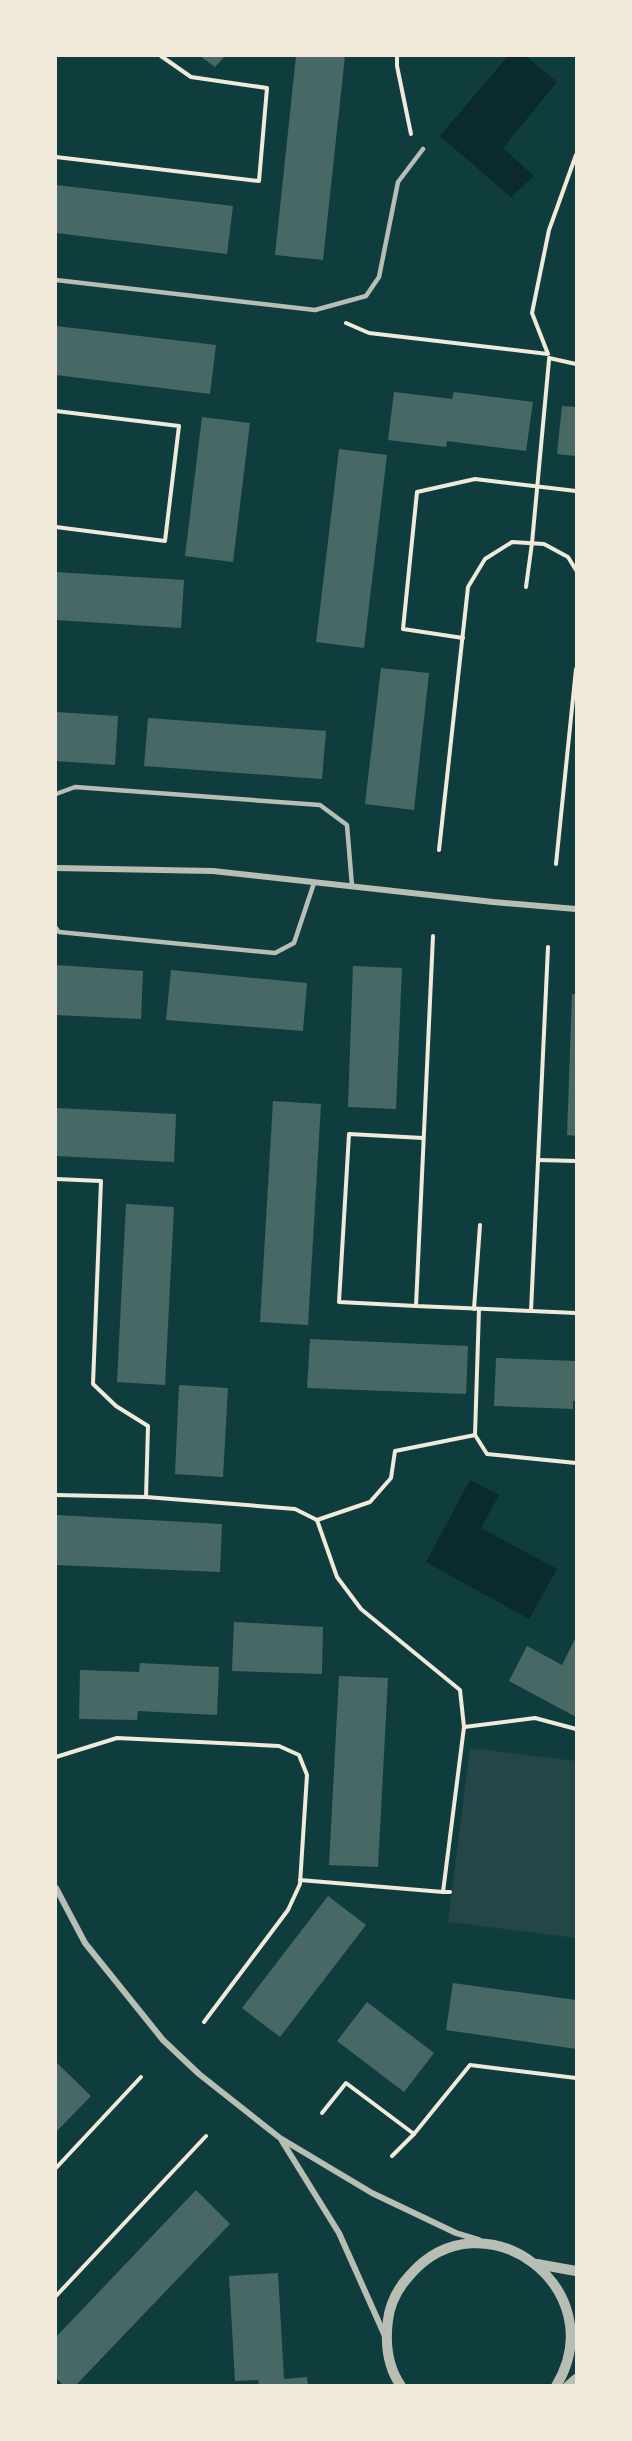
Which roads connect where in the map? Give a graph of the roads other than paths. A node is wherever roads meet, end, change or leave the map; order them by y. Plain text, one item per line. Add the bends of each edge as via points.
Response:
1 (423, 149) road end
2 (56, 280) edge
3 (56, 794) edge
4 (56, 868) edge
5 (314, 883) junction
6 (352, 886) junction
7 (576, 909) edge
8 (56, 928) edge
9 (56, 1888) edge
10 (280, 2138) junction
11 (494, 2245) junction
12 (537, 2264) junction
13 (576, 2271) edge
14 (386, 2338) junction
15 (576, 2379) edge
16 (398, 2383) edge
17 (556, 2385) edge
18 (568, 2385) edge

1 - 2 lane via 398,183 379,277 366,296 315,310
3 - 6 lane via 75,787 320,805 347,825
4 - 5 street via 213,871
5 - 6 street
5 - 8 lane via 294,943 275,953 59,932
6 - 7 street
9 - 10 street via 85,1943 163,2040
10 - 11 street via 387,2201 456,2233
10 - 14 street via 339,2233
11 - 12 street
11 - 14 street via 467,2244 441,2252 418,2266 396,2294 389,2311
12 - 13 street
12 - 17 street via 557,2286 569,2313 572,2342 565,2371
14 - 16 street via 388,2359
15 - 18 street

